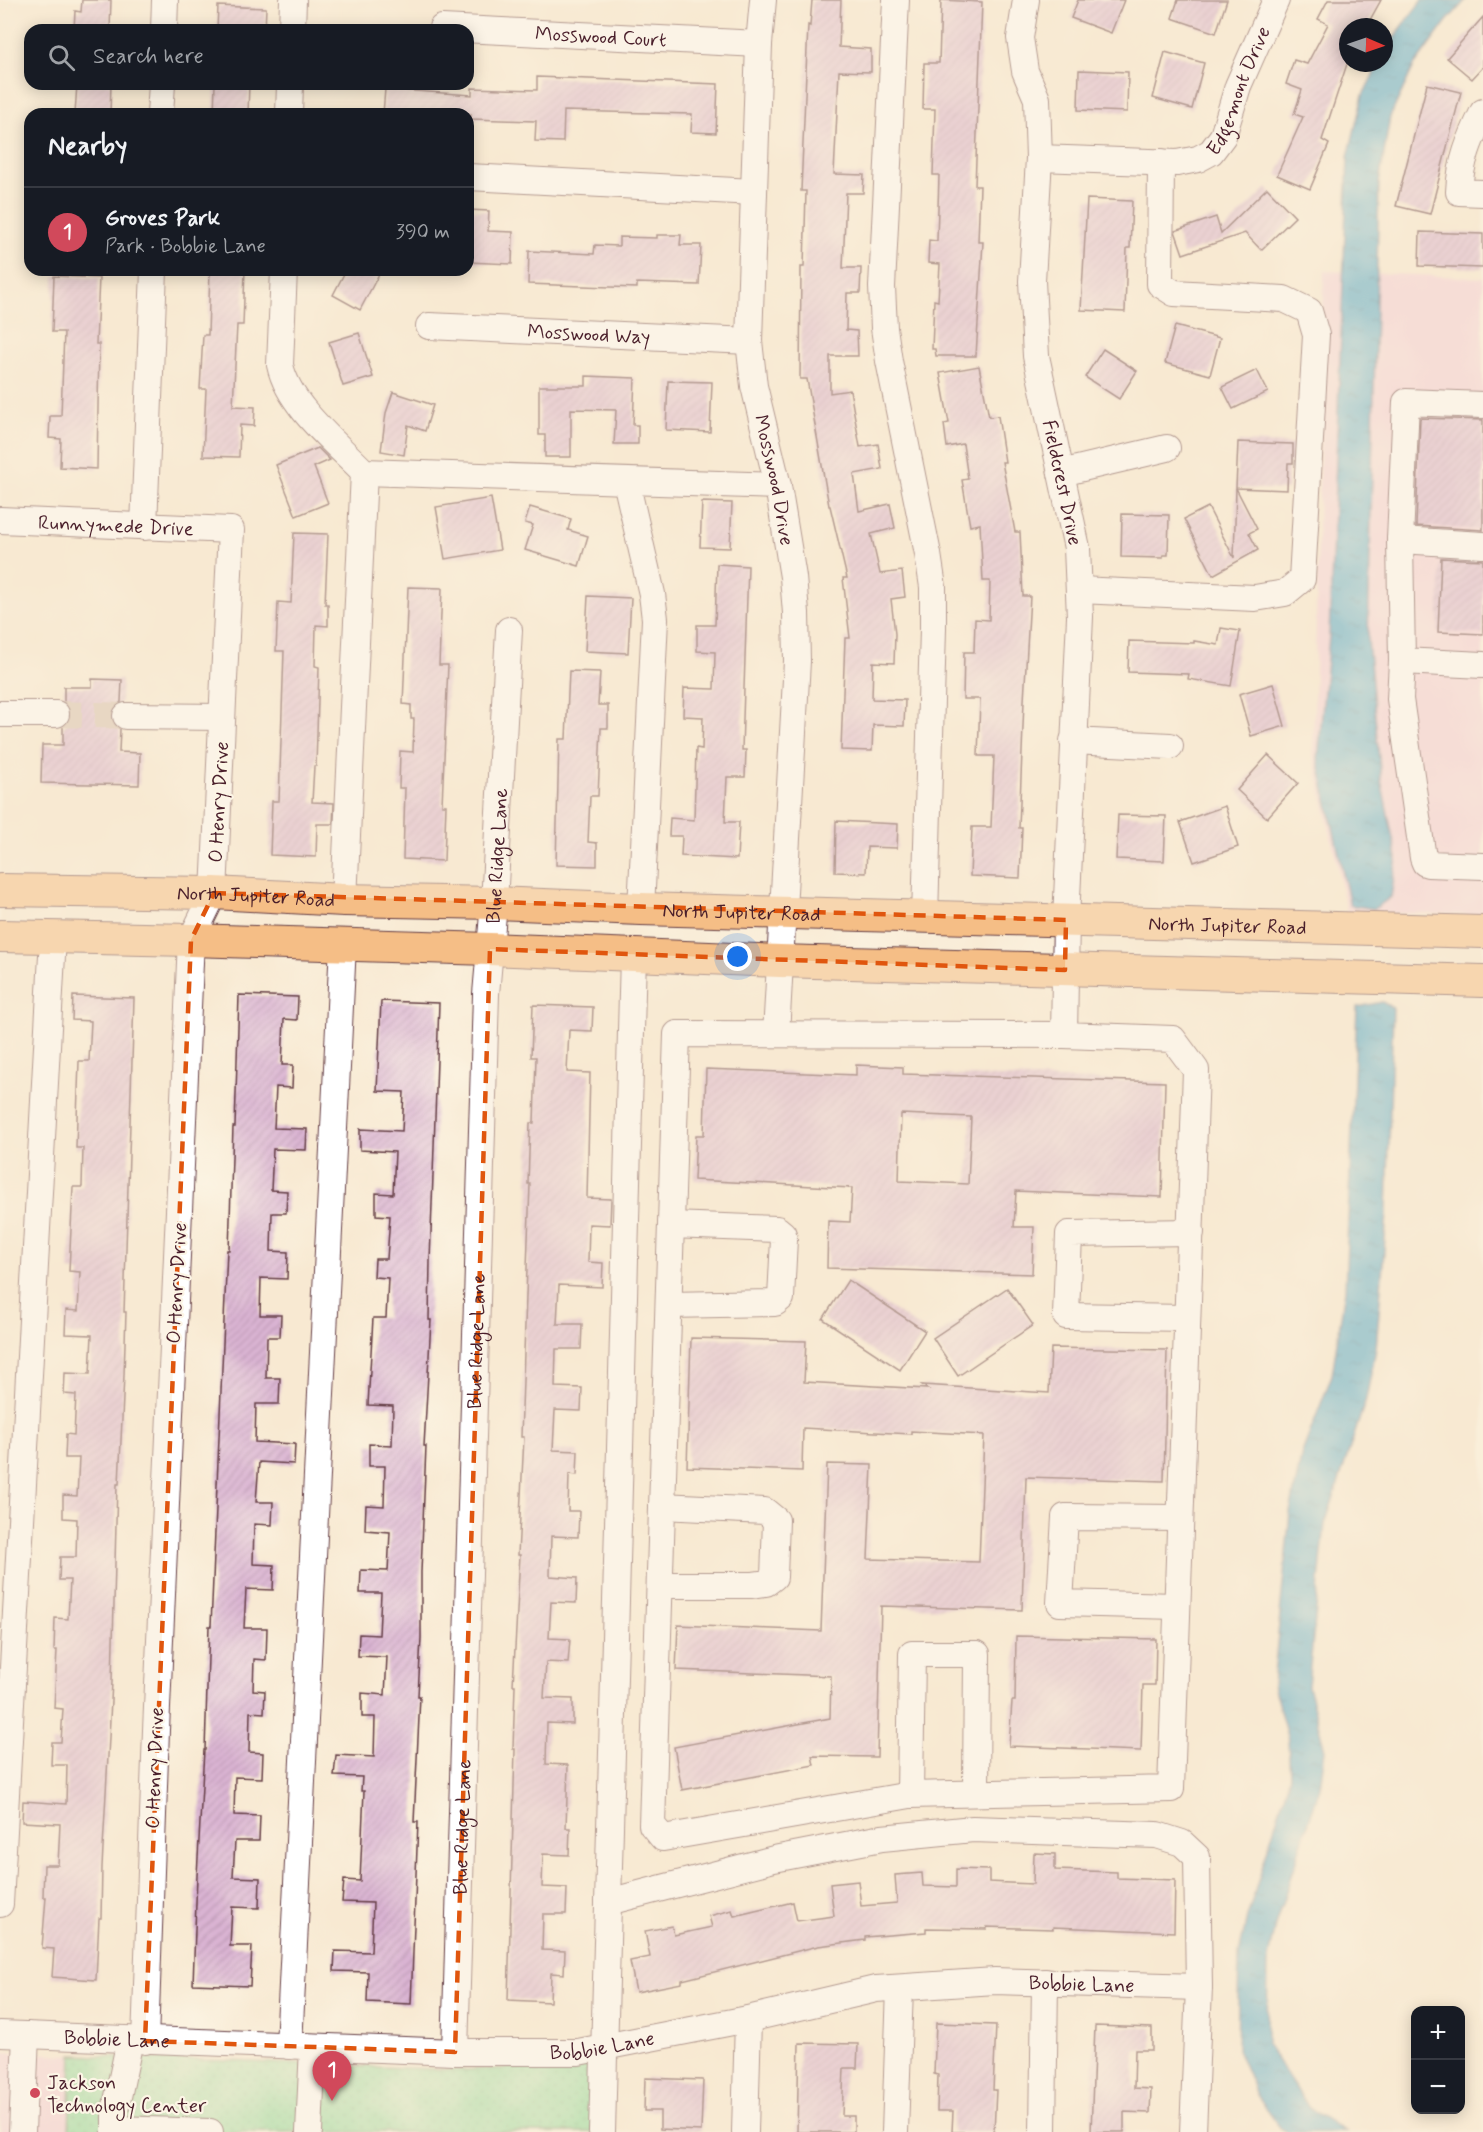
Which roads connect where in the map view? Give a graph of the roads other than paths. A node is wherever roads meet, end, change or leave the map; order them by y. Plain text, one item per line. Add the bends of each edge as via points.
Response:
1 (165, 0) edge
2 (293, 0) edge
3 (763, 0) edge
4 (896, 0) edge
5 (1026, 0) edge
6 (1276, 0) edge
7 (164, 24) edge
8 (292, 24) edge
9 (474, 30) edge
10 (759, 44) junction
11 (162, 90) edge
12 (290, 90) edge
13 (160, 108) edge
14 (289, 108) edge
15 (1483, 112) edge
16 (1039, 158) junction
17 (1161, 162) junction
18 (474, 177) edge
19 (754, 192) junction
20 (1483, 193) edge
21 (154, 276) edge
22 (284, 276) edge
23 (429, 326) dead end
24 (749, 341) junction
25 (1483, 405) edge
26 (1167, 448) dead end
27 (364, 472) junction
28 (1061, 473) junction
29 (626, 481) junction
30 (778, 486) junction
31 (0, 520) edge
32 (144, 527) junction
33 (231, 530) joint
34 (1400, 540) junction
35 (1483, 545) edge
36 (1079, 590) junction
37 (509, 630) dead end
38 (1402, 661) junction
39 (1483, 665) edge
40 (0, 714) edge
41 (56, 714) tunnel mouth
42 (126, 716) tunnel mouth
43 (222, 717) junction
44 (1074, 741) junction
45 (1170, 746) dead end
46 (1483, 866) edge
47 (0, 890) edge
48 (214, 893) junction
49 (344, 900) junction
50 (494, 903) junction
51 (641, 909) junction
52 (782, 914) junction
53 (925, 918) junction
54 (1066, 920) junction
55 (1483, 932) edge
56 (0, 936) edge
57 (53, 937) junction
58 (191, 940) junction
59 (343, 945) junction
60 (490, 949) junction
61 (633, 955) junction
62 (780, 961) junction
63 (1065, 970) junction
64 (1483, 981) edge
65 (776, 1034) junction
66 (1064, 1035) junction
67 (671, 1225) junction
68 (1191, 1232) junction
69 (669, 1305) junction
70 (1188, 1318) junction
71 (662, 1506) junction
72 (1180, 1518) junction
73 (660, 1585) junction
74 (1177, 1606) junction
75 (976, 1793) junction
76 (910, 1795) junction
77 (608, 1902) junction
78 (0, 1904) edge
79 (1045, 1982) junction
80 (1199, 1987) junction
81 (900, 1988) junction
82 (748, 2019) junction
83 (0, 2034) edge
84 (26, 2035) junction
85 (138, 2040) junction
86 (301, 2046) junction
87 (604, 2047) junction
88 (455, 2052) junction
89 (115, 2130) edge
90 (22, 2132) edge
91 (210, 2132) edge
92 (309, 2132) edge
93 (602, 2132) edge
94 (745, 2132) edge
95 (895, 2132) edge
96 (1043, 2132) edge
97 (1193, 2132) edge

1 - 7 street
2 - 8 street
3 - 10 street, Mosswood Drive
4 - 53 street via 882,287 889,361 933,587
5 - 16 street, Fieldcrest Drive via 1020,38 1025,71 1037,99
6 - 17 street, Edgemont Drive via 1238,86 1222,136 1211,152 1198,159
9 - 10 street, Mosswood Court
10 - 19 street, Mosswood Drive
11 - 13 street
12 - 14 street
15 - 20 street via 1466,146 1459,178 1459,192
16 - 17 street, Edgemont Drive
16 - 28 street, Fieldcrest Drive via 1032,281 1036,356
17 - 36 street via 1160,284 1174,293 1284,299 1309,311 1316,335 1302,579 1285,593 1255,598
18 - 19 street
19 - 24 street, Mosswood Drive
21 - 32 street
22 - 27 street via 280,365 283,376 293,396
23 - 24 street, Mosswood Way
24 - 30 street, Mosswood Drive via 754,386
25 - 34 street via 1406,402
26 - 28 street
27 - 29 street
27 - 49 street
28 - 36 street, Fieldcrest Drive via 1077,548
29 - 30 street
29 - 51 street via 655,619
30 - 52 street, Mosswood Drive via 793,577 797,662
31 - 32 street, Runnymede Drive
32 - 33 street, Runnymede Drive
33 - 43 street, O Henry Drive
34 - 35 street
34 - 38 street
36 - 44 street, Fieldcrest Drive
37 - 50 street, Blue Ridge Lane
38 - 39 street
38 - 46 street via 1400,699 1423,858 1428,864
40 - 41 street
42 - 43 street
43 - 48 street, O Henry Drive
44 - 45 street
44 - 54 street, Fieldcrest Drive
47 - 48 main road, North Jupiter Road
48 - 49 main road, North Jupiter Road
48 - 58 street, O Henry Drive
49 - 50 main road, North Jupiter Road
50 - 51 main road, North Jupiter Road
50 - 60 street, Blue Ridge Lane
51 - 52 main road, North Jupiter Road
52 - 53 main road, North Jupiter Road
52 - 62 street, Mosswood Drive
53 - 54 main road, North Jupiter Road
54 - 55 main road, North Jupiter Road
54 - 63 street, Fieldcrest Drive
56 - 57 main road
57 - 58 main road
57 - 78 street
58 - 59 main road
58 - 85 street, O Henry Drive
59 - 60 main road
59 - 86 street
60 - 61 main road
60 - 88 street, Blue Ridge Lane
61 - 62 main road
61 - 77 street
62 - 63 main road
62 - 65 street, Mosswood Drive
63 - 64 main road
63 - 66 street, Fieldcrest Drive
65 - 66 street
65 - 67 street via 677,1034
66 - 68 street via 1173,1039 1196,1070
67 - 69 street
67 - 69 street via 777,1229 784,1239 781,1298 774,1303
68 - 70 street
68 - 70 street via 1069,1234 1066,1305 1066,1316
69 - 71 street
70 - 72 street
71 - 73 street
71 - 73 street via 765,1511 776,1520 774,1577 766,1583
72 - 74 street
72 - 74 street via 1065,1517 1060,1603
73 - 76 street via 652,1825 663,1838
74 - 75 street via 1171,1789
75 - 76 street
75 - 76 street via 977,1654 912,1654
77 - 80 street via 774,1859 882,1838 973,1829 1157,1835 1182,1842 1197,1857
77 - 87 street
79 - 80 street, Bobbie Lane
79 - 81 street, Bobbie Lane via 995,1981
79 - 96 street
80 - 97 street
81 - 82 street, Bobbie Lane via 876,1989
81 - 95 street
82 - 87 street, Bobbie Lane
82 - 94 street
83 - 84 street, Bobbie Lane
84 - 85 street, Bobbie Lane
84 - 90 street
85 - 86 street, Bobbie Lane
85 - 89 street, O Henry Drive via 115,2111
86 - 88 street, Bobbie Lane
86 - 92 street
87 - 88 street, Bobbie Lane via 578,2052
87 - 93 street
89 - 91 street

